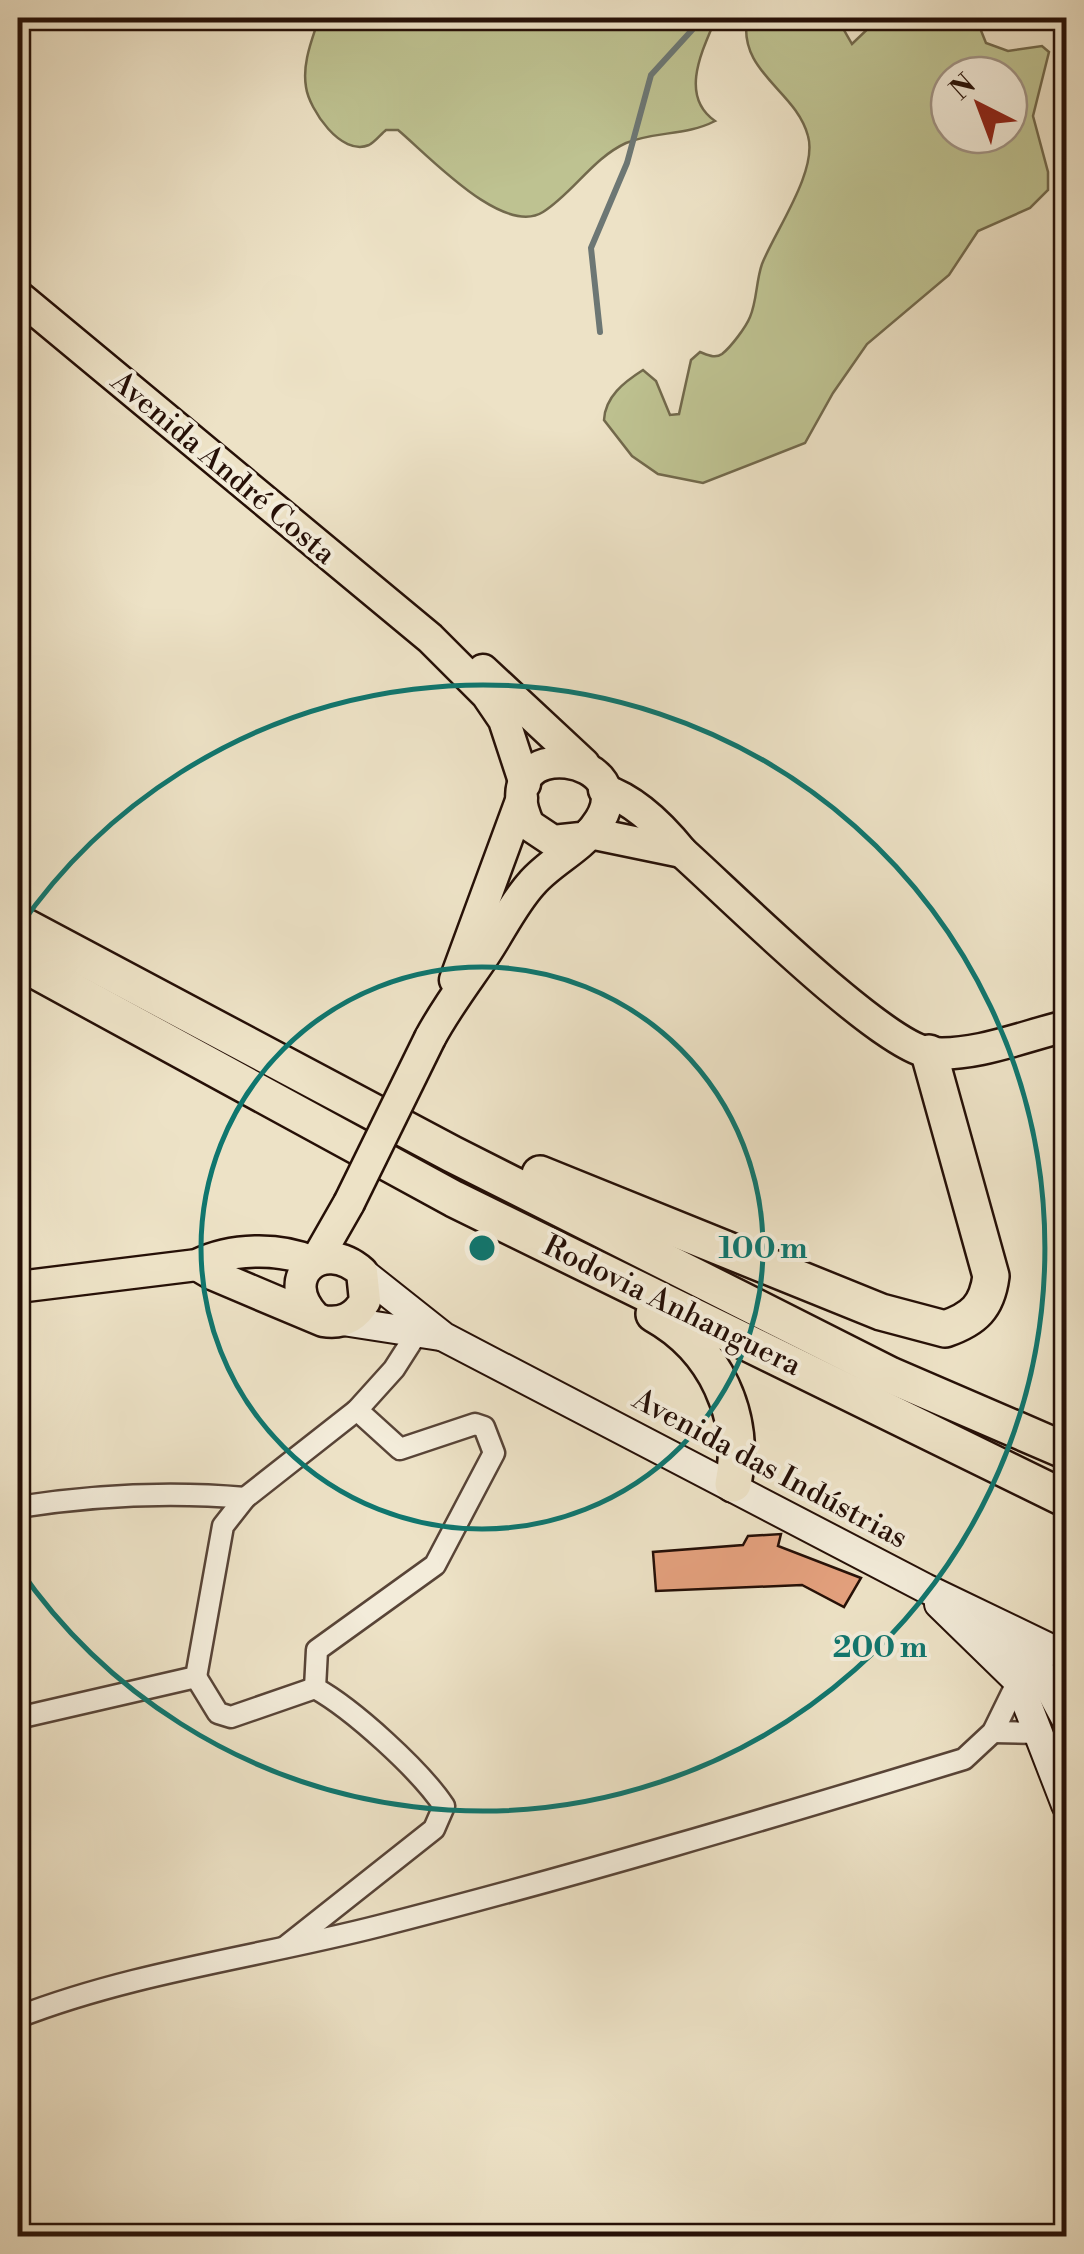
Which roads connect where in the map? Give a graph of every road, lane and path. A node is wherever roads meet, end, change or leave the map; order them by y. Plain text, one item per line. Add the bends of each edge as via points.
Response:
1 (18, 296) edge
2 (430, 638) junction
3 (584, 764) junction
4 (523, 790) junction
5 (604, 790) junction
6 (586, 836) junction
7 (682, 852) junction
8 (18, 923) edge
9 (18, 961) edge
10 (438, 1024) junction
11 (1066, 1026) edge
12 (929, 1053) junction
13 (452, 1154) junction
14 (454, 1199) junction
15 (334, 1263) junction
16 (198, 1265) junction
17 (18, 1287) edge
18 (328, 1318) junction
19 (430, 1335) junction
20 (358, 1410) junction
21 (1066, 1451) edge
22 (733, 1484) junction
23 (245, 1498) junction
24 (1066, 1500) edge
25 (18, 1507) edge
26 (924, 1588) junction
27 (981, 1617) junction
28 (1066, 1656) edge
29 (196, 1677) junction
30 (1018, 1681) junction
31 (315, 1688) junction
32 (18, 1718) edge
33 (1066, 1719) edge
34 (993, 1732) junction
35 (1040, 1733) junction
36 (1064, 1791) edge
37 (279, 1951) junction
38 (18, 2017) edge

1 - 2 main road, Avenida André Costa
2 - 3 main road via 464,652
2 - 4 main road via 504,720
3 - 4 main road via 544,764
3 - 5 main road
4 - 6 main road via 529,825 540,836 568,842
4 - 10 main road
5 - 6 main road via 603,814
5 - 7 main road via 622,796
6 - 7 main road
6 - 10 main road via 532,882
7 - 12 main road via 894,1039
8 - 13 highway, Rodovia Anhanguera
9 - 14 highway, Rodovia Anhanguera
10 - 15 main road, bridge via 347,1205
11 - 12 main road
12 - 13 highway via 991,1276 980,1311 945,1329 881,1312 513,1162
13 - 21 highway, Rodovia Anhanguera via 890,1375
14 - 22 highway via 691,1342 726,1392 738,1459
14 - 24 highway, Rodovia Anhanguera
15 - 16 main road via 291,1252 218,1255
15 - 18 main road via 305,1272 301,1295
15 - 18 main road via 365,1301
15 - 19 main road, Avenida das Indústrias
16 - 17 main road
16 - 18 main road
18 - 19 main road, Avenida das Indústrias
19 - 20 street
19 - 22 main road, Avenida das Indústrias
20 - 23 street
20 - 31 street via 400,1448 475,1424 484,1427 494,1453 435,1565 317,1650
22 - 26 main road, Avenida das Indústrias
23 - 25 street via 97,1494
23 - 29 street via 222,1526
26 - 27 main road, Avenida das Indústrias
26 - 30 main road
27 - 28 main road, Avenida das Indústrias
27 - 33 main road via 1040,1671
29 - 31 street via 218,1713 231,1717
29 - 32 street
30 - 34 street
30 - 35 main road
31 - 37 street via 426,1780 444,1806 434,1829
34 - 35 street
34 - 37 street via 964,1759 522,1890
35 - 36 main road
37 - 38 street via 90,1989

